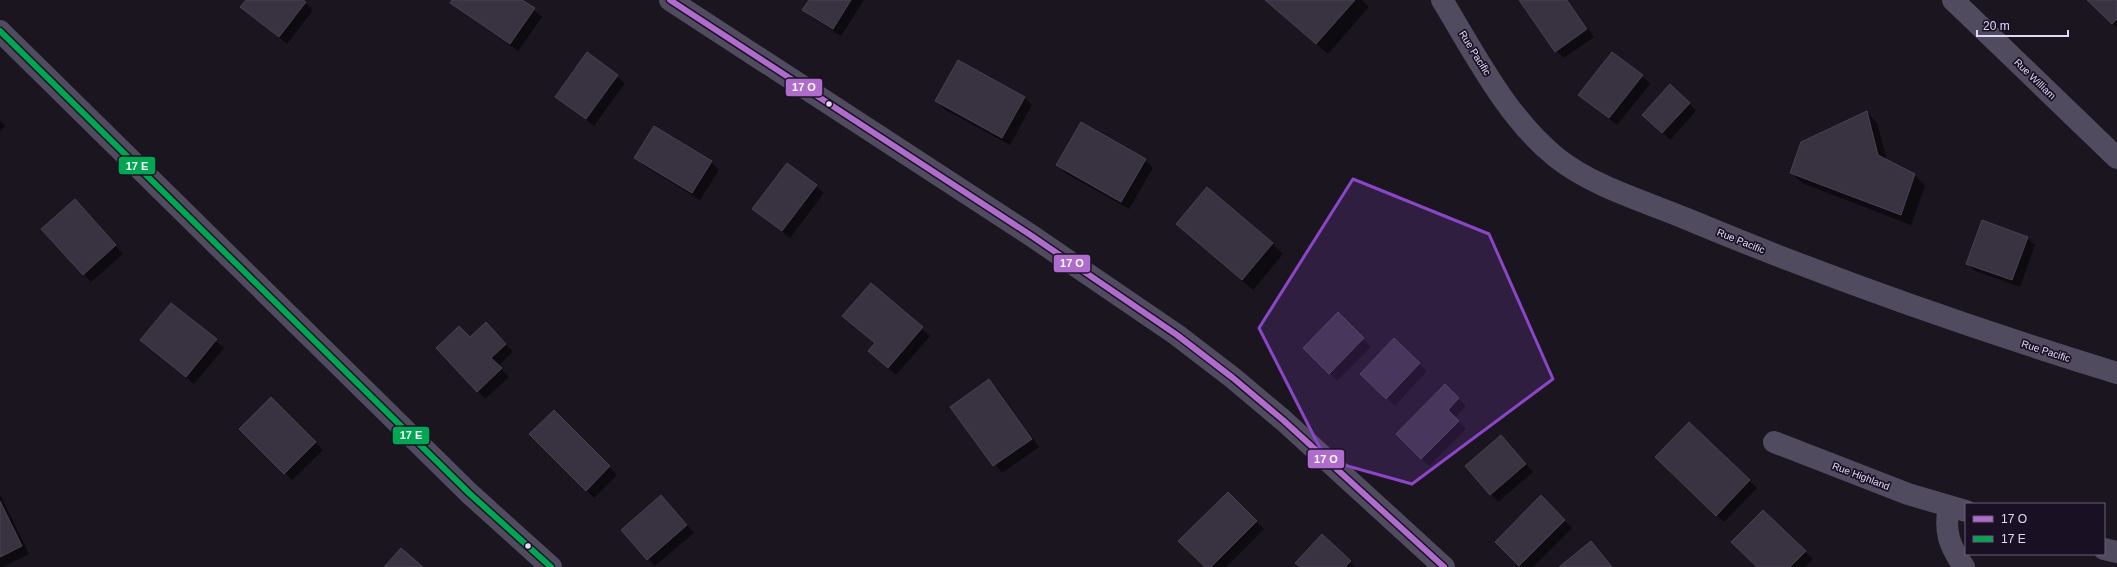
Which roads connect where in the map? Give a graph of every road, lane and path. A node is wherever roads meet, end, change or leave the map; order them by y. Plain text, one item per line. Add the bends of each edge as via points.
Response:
1 (670, 0) edge
2 (1442, 0) edge
3 (1953, 0) edge
4 (0, 31) edge
5 (2117, 158) edge
6 (2117, 373) edge
7 (1774, 442) dead end
8 (1958, 508) edge
9 (2105, 549) edge
10 (2117, 552) edge
11 (551, 567) edge
12 (1444, 567) edge
13 (1964, 567) edge

1 - 12 street via 1017,226 1176,335 1283,420
2 - 6 street, Rue Pacific via 1509,106 1555,156 1577,171 1615,190 1880,295
3 - 5 street, Rue William
4 - 11 street via 469,493
7 - 8 street, Rue Highland via 1908,494
8 - 13 street, Rue Highland via 1947,529 1949,542
9 - 10 street

